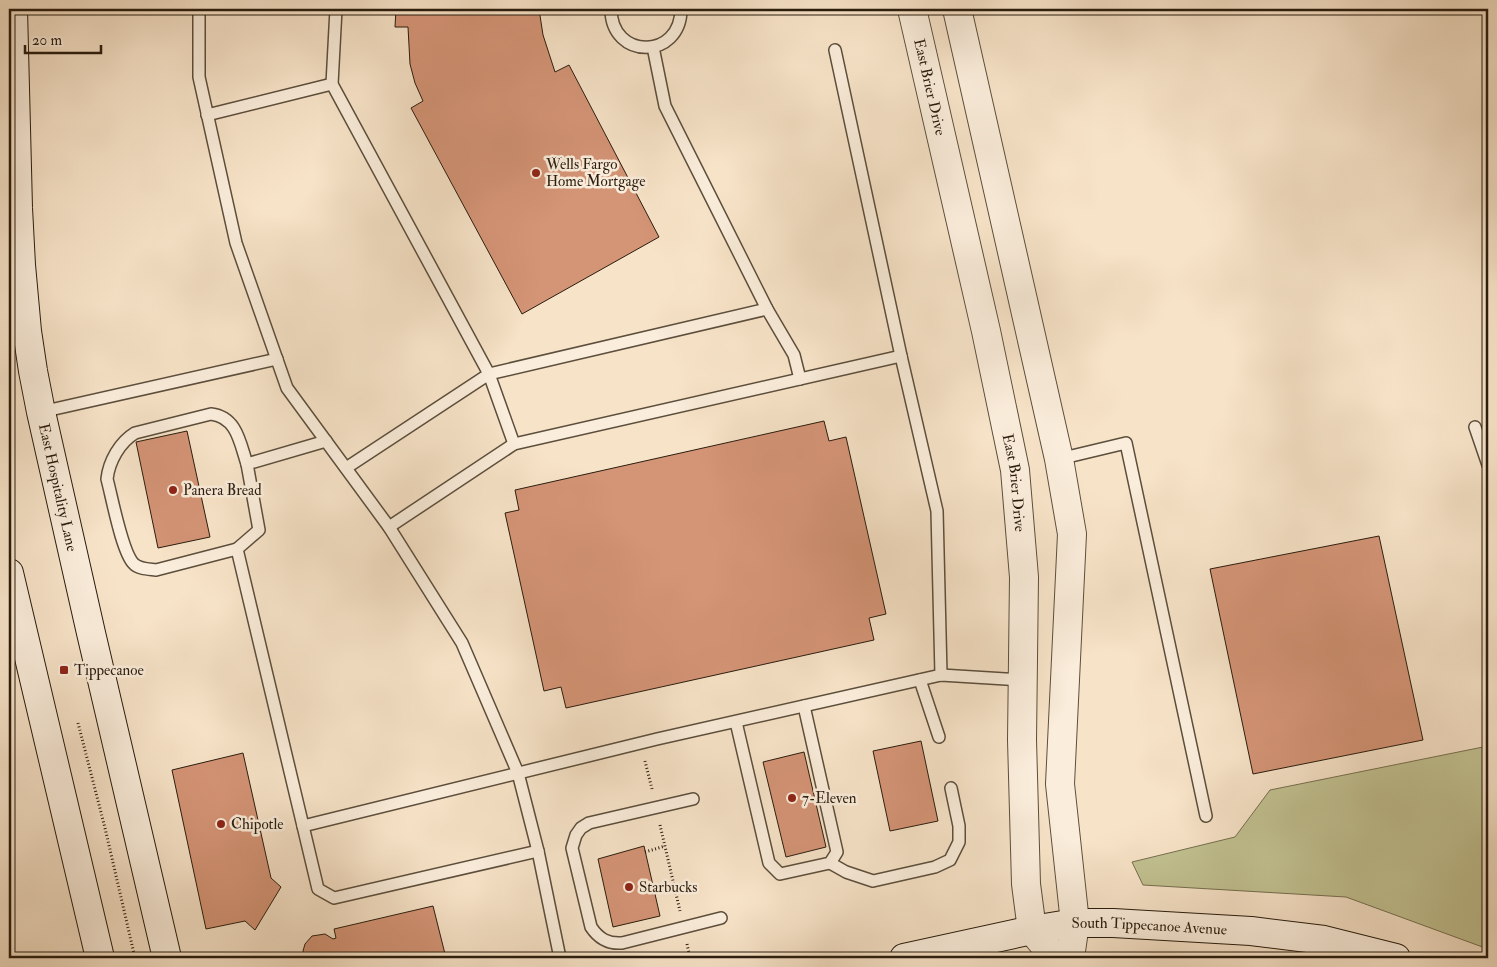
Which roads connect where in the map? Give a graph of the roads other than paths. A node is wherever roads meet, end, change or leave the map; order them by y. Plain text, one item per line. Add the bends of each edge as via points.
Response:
1 (13, 9) edge
2 (198, 9) edge
3 (336, 9) edge
4 (611, 9) edge
5 (681, 9) edge
6 (912, 9) edge
7 (958, 9) edge
8 (653, 47) junction
9 (834, 50) dead end
10 (332, 84) junction
11 (207, 115) junction
12 (766, 309) junction
13 (901, 356) junction
14 (277, 359) junction
15 (489, 374) junction
16 (800, 379) junction
17 (41, 412) junction
18 (1475, 427) dead end
19 (326, 441) junction
20 (514, 444) junction
21 (1059, 459) junction
22 (247, 464) junction
23 (1488, 465) edge
24 (346, 468) junction
25 (389, 527) junction
26 (237, 549) junction
27 (9, 573) edge
28 (942, 675) junction
29 (920, 680) junction
30 (1023, 680) junction
31 (804, 706) junction
32 (736, 722) junction
33 (939, 737) dead end
34 (518, 773) junction
35 (951, 788) dead end
36 (693, 799) dead end
37 (1206, 816) dead end
38 (303, 826) junction
39 (538, 850) junction
40 (830, 863) junction
41 (721, 918) dead end
42 (1075, 923) junction
43 (1032, 930) junction
44 (100, 958) edge
45 (167, 958) edge
46 (560, 958) edge
47 (904, 958) edge
48 (1055, 958) edge
49 (1070, 958) edge
50 (1396, 958) edge

1 - 17 street, East Hospitality Lane via 21,265 27,331
2 - 11 lane via 199,77
3 - 10 lane
4 - 8 lane via 611,19 626,42 639,47
5 - 8 lane via 676,32 666,42
6 - 30 street, East Brier Drive via 1015,470 1024,577
7 - 21 street
8 - 12 lane via 665,106
9 - 13 lane
10 - 11 lane
10 - 15 lane
11 - 14 lane via 236,243
12 - 15 lane
12 - 16 lane via 794,355
13 - 16 lane
13 - 28 lane via 937,511
14 - 17 lane
14 - 19 lane via 287,388
15 - 20 lane
15 - 24 lane
16 - 20 lane
17 - 45 street, East Hospitality Lane
18 - 23 lane
19 - 22 lane
19 - 24 lane
20 - 25 lane
21 - 37 lane via 1126,443
21 - 42 street via 1072,534 1060,784
22 - 26 lane via 259,530
22 - 26 lane via 235,429 228,420 211,414 126,438 119,447 107,479 126,553 134,564 156,570
24 - 25 lane
25 - 34 lane via 462,643
26 - 38 lane
27 - 44 street
28 - 29 lane
28 - 30 lane
29 - 31 lane
29 - 33 lane
30 - 43 street, East Brier Drive via 1026,874
31 - 32 lane
31 - 40 lane via 837,852
32 - 34 lane
32 - 40 lane via 769,863 780,874
34 - 38 lane
34 - 39 lane
35 - 40 lane via 959,842 950,860 935,867 873,881
36 - 41 lane via 589,823 581,828 572,848 590,927 597,935 613,943
38 - 39 lane via 318,889 334,898
39 - 46 lane
42 - 43 street, South Tippecanoe Avenue
42 - 49 street
42 - 50 street, South Tippecanoe Avenue via 1251,931 1324,940
43 - 47 street, South Tippecanoe Avenue
43 - 48 street

